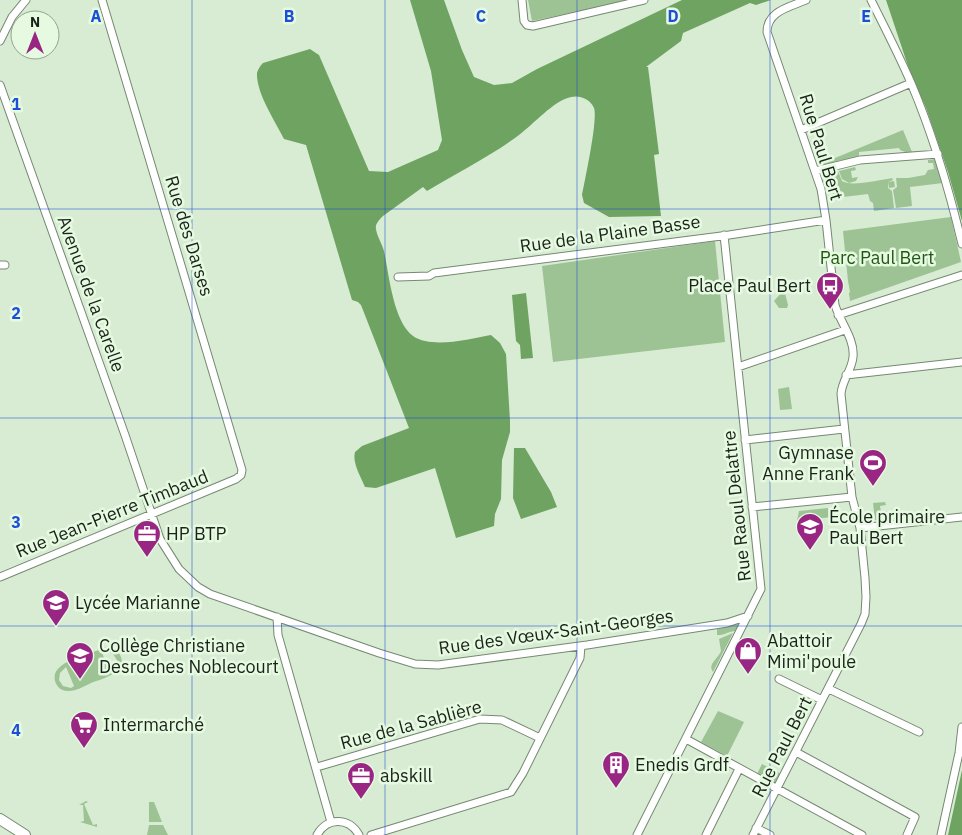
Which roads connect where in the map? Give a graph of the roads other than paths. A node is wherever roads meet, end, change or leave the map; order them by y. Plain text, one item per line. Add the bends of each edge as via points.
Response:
1 (26, 0) edge
2 (102, 0) edge
3 (522, 0) edge
4 (644, 0) edge
5 (806, 0) edge
6 (871, 0) edge
7 (0, 40) edge
8 (911, 83) junction
9 (0, 85) edge
10 (801, 130) junction
11 (938, 154) junction
12 (815, 171) junction
13 (826, 220) junction
14 (724, 235) junction
15 (962, 244) edge
16 (962, 275) edge
17 (398, 277) dead end
18 (838, 315) junction
19 (845, 330) junction
20 (962, 362) edge
21 (738, 366) junction
22 (846, 375) junction
23 (844, 429) junction
24 (745, 440) junction
25 (236, 480) joint
26 (852, 497) junction
27 (752, 507) junction
28 (152, 513) junction
29 (962, 517) edge
30 (860, 528) junction
31 (0, 577) edge
32 (748, 616) junction
33 (277, 617) junction
34 (581, 646) junction
35 (779, 679) dead end
36 (828, 689) junction
37 (822, 700) junction
38 (962, 727) edge
39 (919, 732) dead end
40 (540, 738) junction
41 (686, 739) junction
42 (796, 752) junction
43 (316, 767) junction
44 (739, 769) junction
45 (777, 788) junction
46 (0, 819) edge
47 (331, 822) junction
48 (0, 827) edge
49 (755, 831) edge
50 (13, 835) edge
51 (25, 835) edge
52 (317, 835) edge
53 (360, 835) edge
54 (371, 835) edge
55 (638, 835) edge
56 (706, 835) edge
57 (770, 835) edge
58 (862, 835) edge
59 (907, 835) edge
60 (942, 835) edge

1 - 7 street
2 - 25 street, Rue des Darses via 240,462 241,475
3 - 4 street via 524,21 533,26
5 - 10 street, Rue Paul Bert via 778,12 767,24
6 - 8 street
8 - 10 street
8 - 11 street
9 - 28 street, Avenue de la Carelle
10 - 12 street, Rue Paul Bert
11 - 12 street via 860,160
11 - 15 street
12 - 13 street, Rue Paul Bert
13 - 14 street, Rue de la Plaine Basse
13 - 18 street, Rue Paul Bert
14 - 17 street, Rue de la Plaine Basse via 429,276
14 - 21 street, Rue Raoul Delattre
16 - 18 street
18 - 19 street, Rue Paul Bert
19 - 21 street
19 - 22 street, Rue Paul Bert via 853,355
20 - 22 street
21 - 24 street, Rue Raoul Delattre
22 - 23 street, Rue Paul Bert via 841,394
23 - 24 street
23 - 26 street, Rue Paul Bert
24 - 27 street, Rue Raoul Delattre
25 - 28 street, Rue Jean-Pierre Timbaud
26 - 27 street
26 - 30 street, Rue Paul Bert
27 - 32 street, Rue Raoul Delattre via 761,585
28 - 31 street, Rue Jean-Pierre Timbaud
28 - 33 street, Rue des Vœux-Saint-Georges via 169,555 198,587
29 - 30 street
30 - 36 street, Rue Paul Bert via 866,588 864,614
32 - 34 street, Rue des Vœux-Saint-Georges via 726,623
32 - 41 street, Rue Raoul Delattre
33 - 34 street, Rue des Vœux-Saint-Georges via 390,657 426,665
33 - 43 street via 278,636
34 - 40 street via 580,658
35 - 37 street
36 - 37 street, Rue Paul Bert
36 - 39 street
37 - 42 street, Rue Paul Bert
38 - 60 street
40 - 43 street, Rue de la Sablière via 502,720 480,719
40 - 54 street via 514,789 508,794
41 - 44 street
41 - 55 street, Rue Raoul Delattre
42 - 45 street, Rue Paul Bert
42 - 59 street via 915,817
43 - 47 street
44 - 45 street
44 - 56 street
45 - 49 street, Rue Paul Bert
45 - 58 street
46 - 51 main road
47 - 52 street
47 - 53 street via 348,823
48 - 50 main road
49 - 57 street

